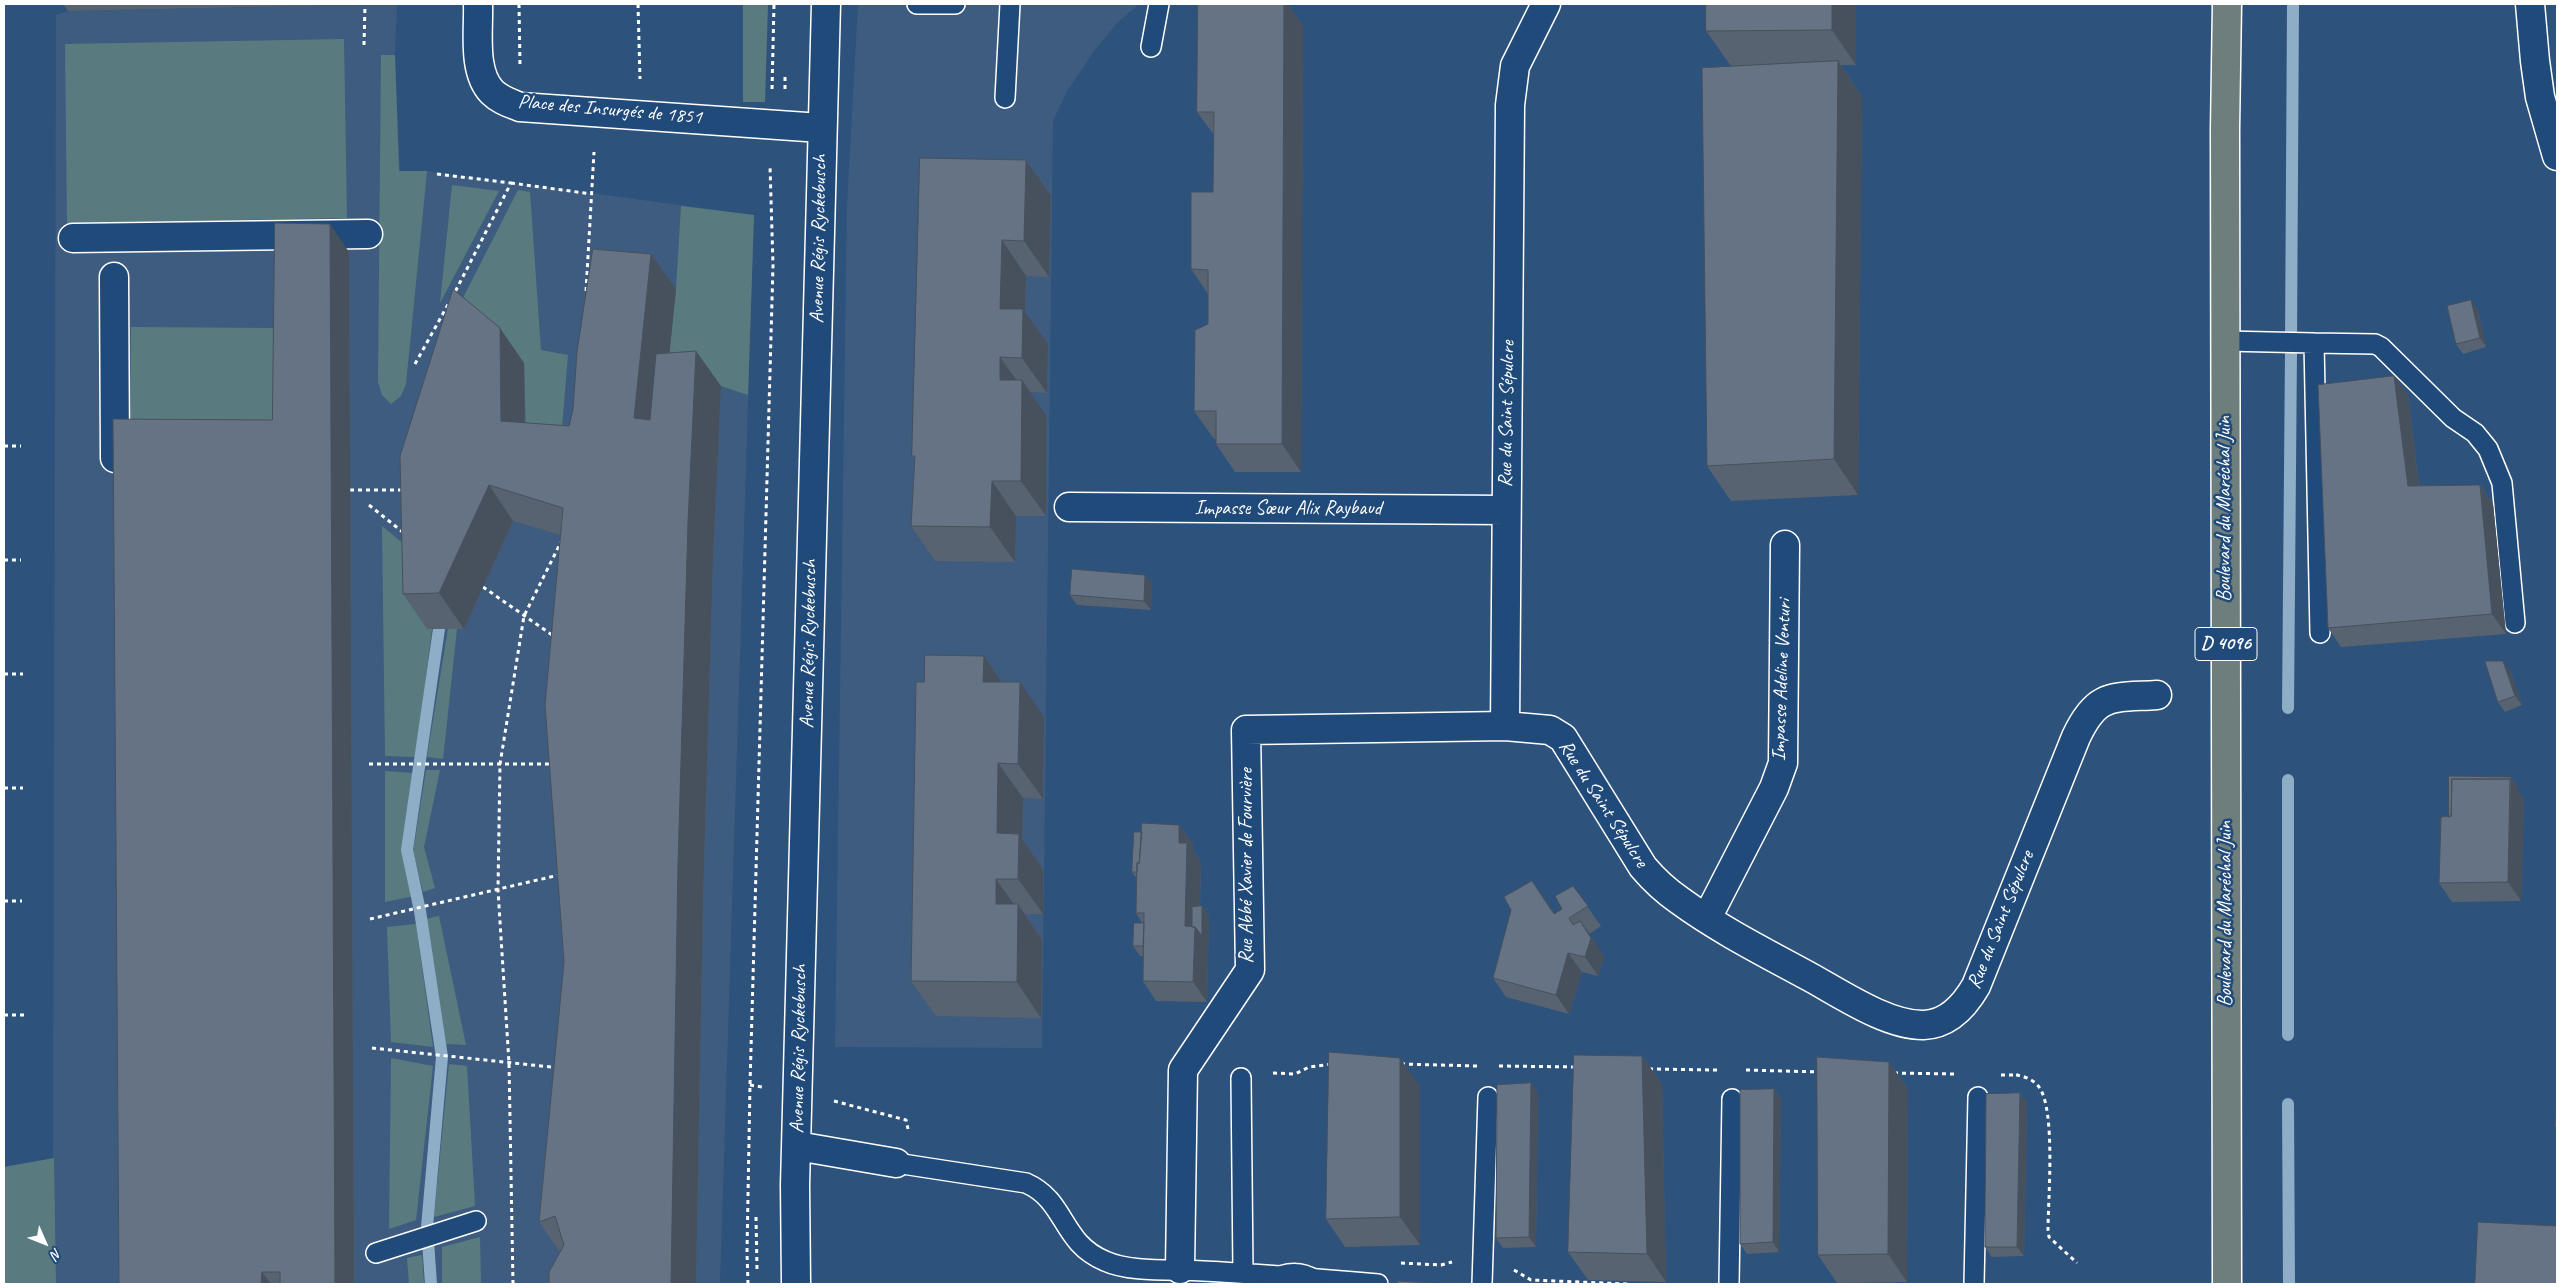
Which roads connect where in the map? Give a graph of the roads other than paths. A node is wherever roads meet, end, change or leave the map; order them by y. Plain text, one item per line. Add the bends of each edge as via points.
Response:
1 (478, 4) edge
2 (826, 4) edge
3 (917, 4) edge
4 (955, 4) edge
5 (1010, 4) edge
6 (1158, 4) edge
7 (1546, 4) edge
8 (2227, 4) edge
9 (2530, 4) edge
10 (1151, 47) dead end
11 (1005, 98) dead end
12 (821, 128) junction
13 (2557, 156) edge
14 (368, 234) dead end
15 (284, 235) junction
16 (73, 238) dead end
17 (283, 264) edge
18 (114, 277) dead end
19 (2225, 341) junction
20 (2314, 343) junction
21 (116, 486) edge
22 (1069, 507) dead end
23 (1506, 510) junction
24 (1785, 545) dead end
25 (2515, 623) dead end
26 (2320, 633) dead end
27 (2157, 696) dead end
28 (1505, 726) junction
29 (1707, 918) junction
30 (1241, 1078) dead end
31 (1488, 1097) dead end
32 (1978, 1097) road end
33 (1732, 1099) dead end
34 (797, 1146) junction
35 (896, 1163) joint
36 (476, 1220) dead end
37 (376, 1253) dead end
38 (1180, 1269) junction
39 (1243, 1273) junction
40 (1295, 1282) edge
41 (796, 1284) edge
42 (1378, 1284) edge
43 (1482, 1284) edge
44 (1729, 1284) edge
45 (1974, 1284) edge
46 (2227, 1284) edge

1 - 12 street, Place des Insurgés de 1851 via 481,70 486,84 502,100 520,107
2 - 12 street, Avenue Régis Ryckebusch
3 - 4 lane
5 - 11 lane
6 - 10 lane
7 - 23 street, Rue du Saint Sépulcre via 1515,66 1510,105
8 - 19 main road, Boulevard du Maréchal Juin / D 4096
9 - 13 street via 2540,97
12 - 34 street, Avenue Régis Ryckebusch
14 - 15 street
15 - 16 street
15 - 17 street
18 - 21 street
19 - 20 lane
19 - 46 main road, Boulevard du Maréchal Juin / D 4096
20 - 25 lane via 2375,344 2382,347 2488,449 2502,483
20 - 26 lane
22 - 23 street, Impasse Sœur Alix Raybaud
23 - 28 street, Rue du Saint Sépulcre
24 - 29 street, Impasse Adeline Venturi via 1783,763 1774,788
27 - 29 street, Rue du Saint Sépulcre via 2102,700 2083,722 1976,986 1959,1009 1941,1021 1925,1025 1908,1024 1876,1012 1752,946
28 - 29 street, Rue du Saint Sépulcre via 1550,730 1563,738 1643,867 1661,886
28 - 38 street, Rue Abbé Xavier de Fourvière via 1246,730 1250,970 1183,1070
30 - 39 lane
31 - 43 lane
32 - 45 lane
33 - 44 lane
34 - 35 street
34 - 41 street, Avenue Régis Ryckebusch
35 - 38 lane via 1026,1182 1048,1196 1075,1241 1090,1254 1127,1267
36 - 37 lane
38 - 39 lane
39 - 40 lane
40 - 42 lane

